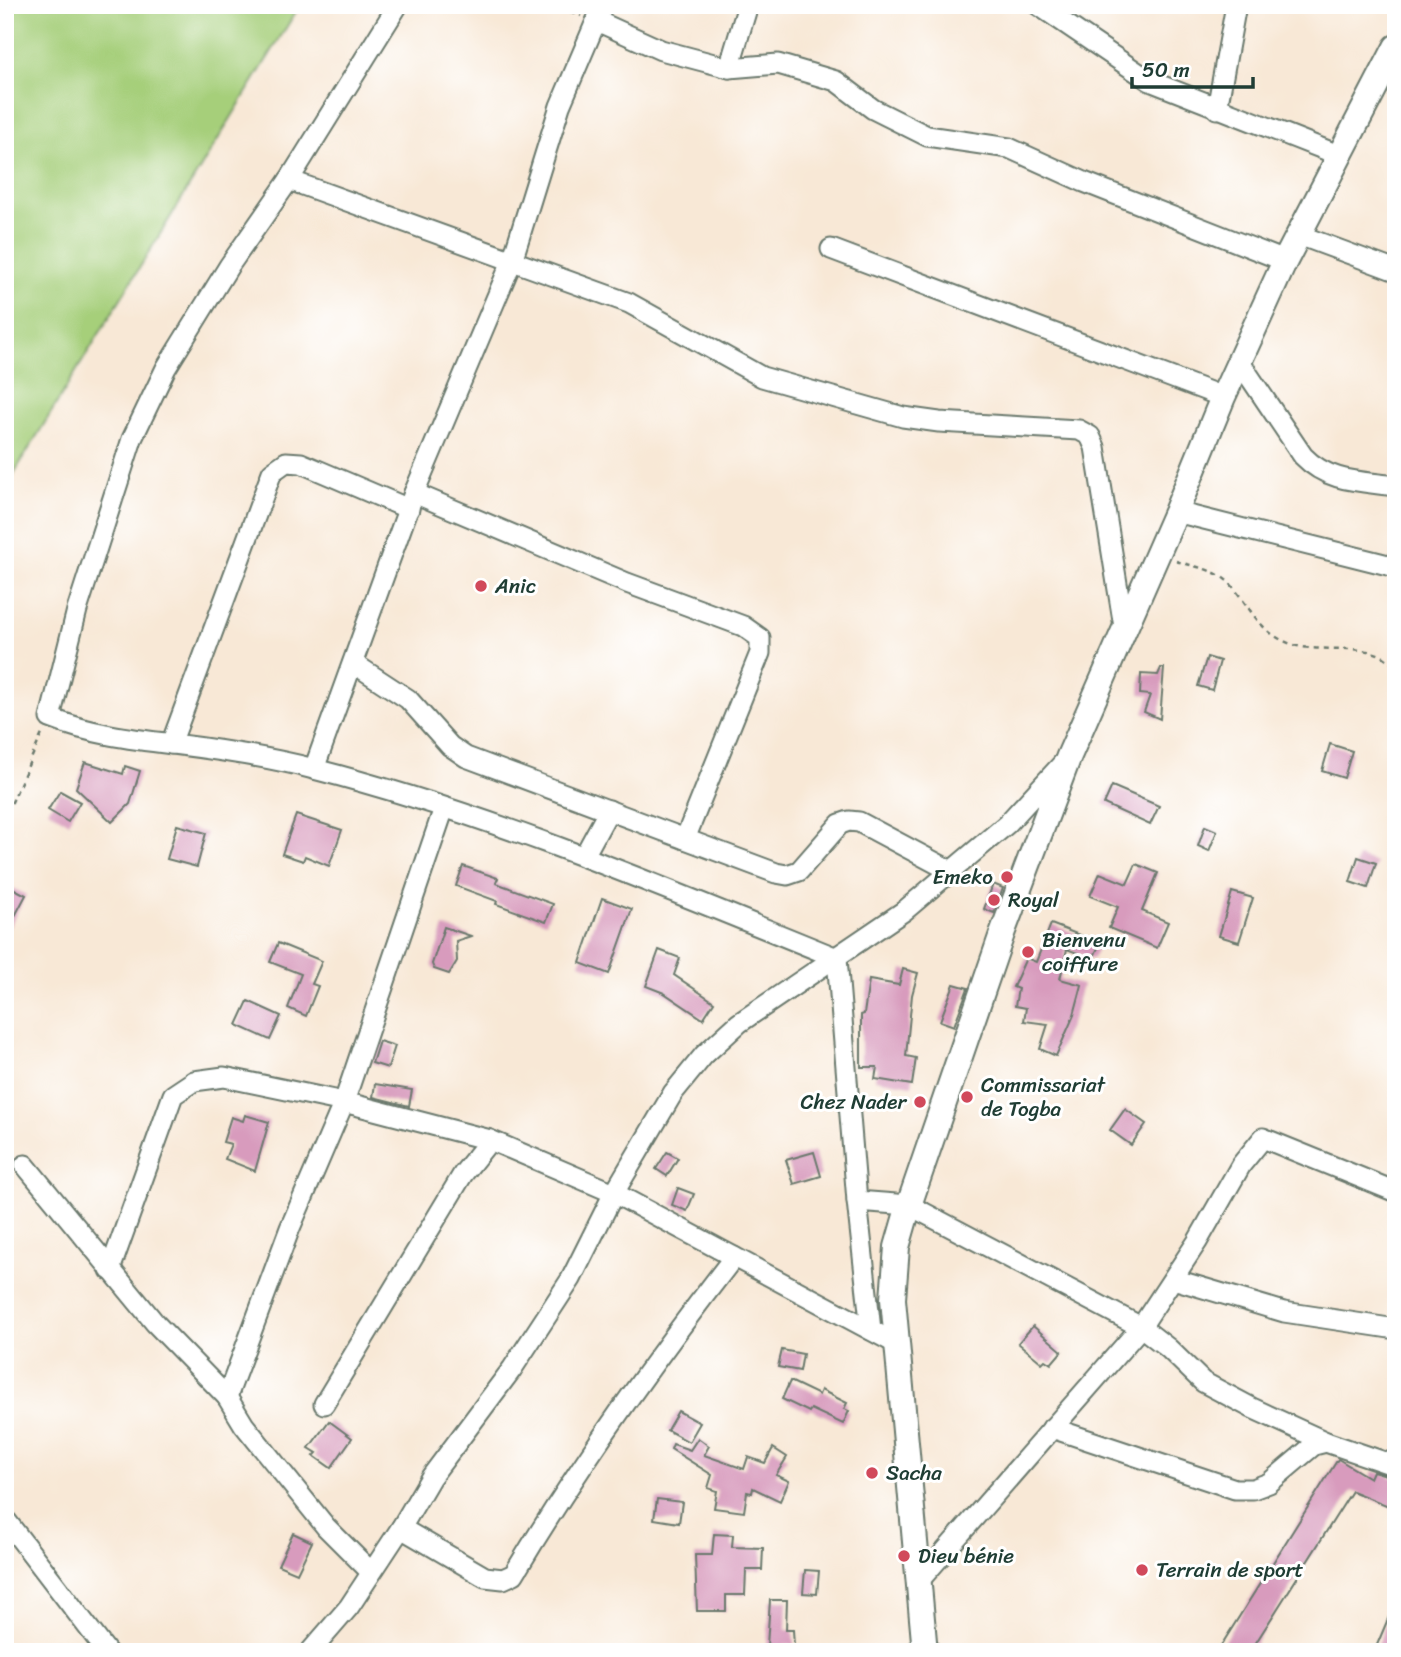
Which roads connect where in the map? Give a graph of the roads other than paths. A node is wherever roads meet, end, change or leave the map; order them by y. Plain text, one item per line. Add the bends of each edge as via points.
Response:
1 (398, 5) edge
2 (748, 5) edge
3 (1038, 5) edge
4 (1236, 5) edge
5 (600, 13) edge
6 (1396, 47) edge
7 (729, 68) junction
8 (1217, 108) junction
9 (1341, 156) junction
10 (289, 180) junction
11 (1299, 235) junction
12 (831, 249) dead end
13 (512, 261) junction
14 (1285, 261) junction
15 (1396, 271) edge
16 (1239, 361) junction
17 (1223, 397) junction
18 (1396, 486) edge
19 (411, 501) junction
20 (1176, 512) junction
21 (1396, 567) edge
22 (1124, 627) junction
23 (353, 663) junction
24 (171, 744) junction
25 (1069, 756) junction
26 (314, 769) junction
27 (444, 808) junction
28 (609, 810) junction
29 (685, 839) junction
30 (584, 856) junction
31 (951, 871) junction
32 (837, 958) junction
33 (344, 1102) junction
34 (490, 1140) junction
35 (24, 1165) dead end
36 (1396, 1192) edge
37 (614, 1193) junction
38 (857, 1201) junction
39 (909, 1205) junction
40 (734, 1257) junction
41 (110, 1270) junction
42 (1173, 1279) junction
43 (1141, 1327) junction
44 (1396, 1329) edge
45 (872, 1330) junction
46 (897, 1344) junction
47 (227, 1397) junction
48 (324, 1404) dead end
49 (1052, 1429) junction
50 (1326, 1442) junction
51 (1396, 1466) edge
52 (5, 1519) edge
53 (401, 1528) junction
54 (371, 1572) junction
55 (919, 1581) junction
56 (107, 1652) edge
57 (310, 1652) edge
58 (925, 1652) edge

1 - 10 street
2 - 7 street
3 - 8 street via 1150,81
4 - 8 street
5 - 7 street via 661,51
5 - 13 street via 560,106
6 - 9 street
7 - 14 street via 778,64 836,81 873,108 927,135 1009,148
8 - 9 street
9 - 11 street
10 - 13 street
10 - 24 street via 166,368 132,439 77,610 50,718 121,738
11 - 14 street
11 - 15 street
12 - 17 street
13 - 19 street
13 - 22 street via 629,303 762,377 903,417 1079,430 1090,436
14 - 16 street
16 - 17 street
16 - 18 street via 1315,469 1334,477
17 - 20 street
19 - 23 street
19 - 24 street via 301,463 286,462 272,472
19 - 29 street via 743,626 760,638 760,653
20 - 21 street
20 - 22 street
22 - 25 street
23 - 26 street
23 - 28 street via 408,699 450,746 466,757
24 - 26 street
25 - 31 street via 1007,824
25 - 39 street
26 - 27 street
27 - 30 street
27 - 33 street
28 - 29 street
28 - 30 street
29 - 31 street via 788,875 799,872 840,824 859,822
30 - 32 street
31 - 32 street
32 - 37 street via 739,1023 704,1055 673,1093
32 - 38 street
33 - 34 street
33 - 41 street via 224,1077 194,1081 173,1095
33 - 47 street via 290,1228
34 - 37 street
34 - 48 street via 463,1174
35 - 41 street
36 - 42 street via 1262,1138
37 - 40 street
37 - 53 street via 571,1279 431,1477
38 - 39 street
38 - 45 street
39 - 43 street
39 - 46 street via 893,1273
40 - 45 street
40 - 53 street via 589,1452 514,1574 485,1577
41 - 47 street
42 - 43 street
42 - 44 street via 1284,1312
43 - 49 street
43 - 50 street via 1203,1382
45 - 46 street
46 - 55 street
47 - 54 street via 297,1493
49 - 50 street via 1235,1489 1269,1483 1314,1444
49 - 55 street
50 - 51 street
52 - 56 street
53 - 54 street
54 - 57 street via 349,1607
55 - 58 street

